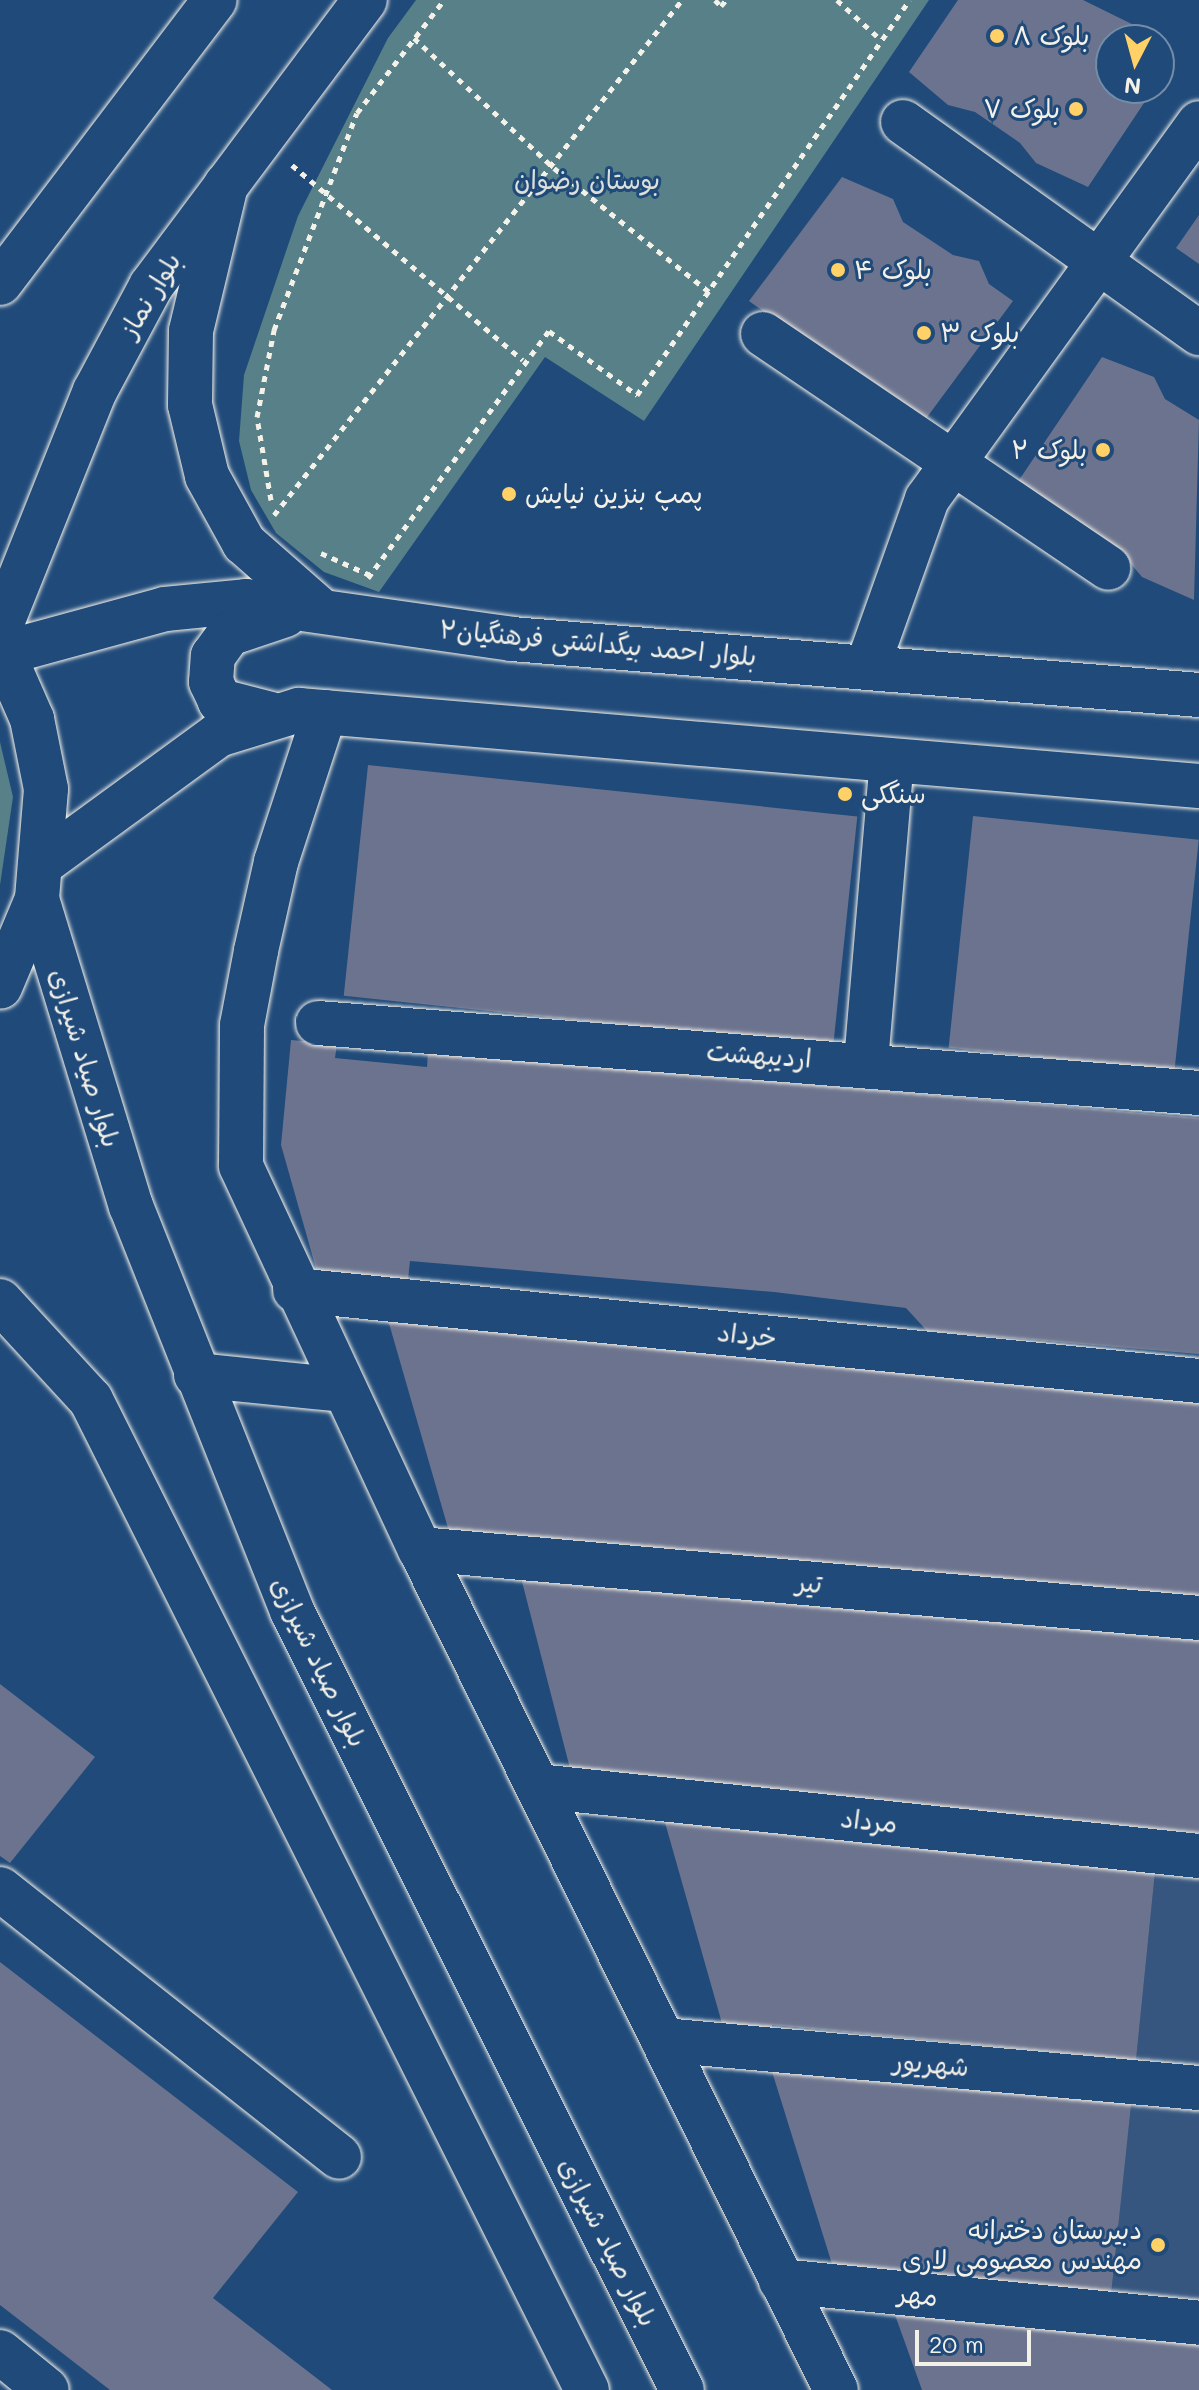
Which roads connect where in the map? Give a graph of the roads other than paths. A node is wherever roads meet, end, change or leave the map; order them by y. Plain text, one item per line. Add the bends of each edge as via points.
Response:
1 (215, 0) edge
2 (365, 0) edge
3 (903, 122) dead end
4 (1199, 123) edge
5 (229, 176) junction
6 (1098, 262) junction
7 (0, 283) edge
8 (1199, 333) edge
9 (763, 334) dead end
10 (951, 465) junction
11 (1108, 568) dead end
12 (319, 609) junction
13 (1, 642) edge
14 (868, 665) junction
15 (1199, 695) edge
16 (325, 712) junction
17 (271, 714) junction
18 (892, 761) junction
19 (1199, 786) edge
20 (41, 881) junction
21 (0, 987) edge
22 (318, 1023) dead end
23 (866, 1062) junction
24 (1199, 1093) edge
25 (295, 1290) junction
26 (0, 1301) edge
27 (196, 1375) junction
28 (1199, 1381) edge
29 (343, 1390) junction
30 (420, 1549) junction
31 (1199, 1618) edge
32 (538, 1786) junction
33 (1199, 1856) edge
34 (0, 1889) edge
35 (663, 2040) junction
36 (1199, 2088) edge
37 (339, 2157) dead end
38 (781, 2281) junction
39 (1199, 2323) edge
40 (0, 2352) edge
41 (47, 2390) edge
42 (587, 2390) edge
43 (682, 2390) edge
44 (836, 2390) edge

1 - 7 main road
2 - 5 main road, بلوار نماز
3 - 6 main road
4 - 6 main road
5 - 12 main road via 191,331 190,405 207,476 244,543
5 - 13 main road, بلوار نماز via 151,286 95,391
6 - 8 main road
6 - 10 main road
9 - 10 main road
10 - 11 main road
10 - 14 main road via 927,499
12 - 13 main road, بلوار احمد بیگداشتی فرهنگیان۲ via 246,601 165,609
12 - 14 main road, بلوار احمد بیگداشتی فرهنگیان۲ via 512,639
12 - 17 main road via 259,620 229,634 213,656 211,682 220,701
13 - 20 main road via 32,719 43,775
14 - 15 main road, بلوار احمد بیگداشتی فرهنگیان۲
16 - 17 main road
16 - 18 main road
16 - 25 main road via 269,892 242,1025 237,1099 241,1166
17 - 20 main road via 218,735
18 - 19 main road
18 - 23 main road
20 - 21 main road
20 - 27 main road, بلوار صیاد شیرازی via 131,1206
22 - 23 main road, اردیبهشت
23 - 24 main road, اردیبهشت
25 - 28 main road, خرداد
25 - 29 main road
26 - 42 main road via 91,1400
27 - 29 main road
27 - 43 main road, بلوار صیاد شیرازی via 292,1611
29 - 30 main road
30 - 31 main road, تیر
30 - 32 main road
32 - 33 main road, مرداد
32 - 35 main road
34 - 37 main road
35 - 36 main road, شهریور
35 - 38 main road
38 - 39 main road, مهر
38 - 44 main road
40 - 41 main road

